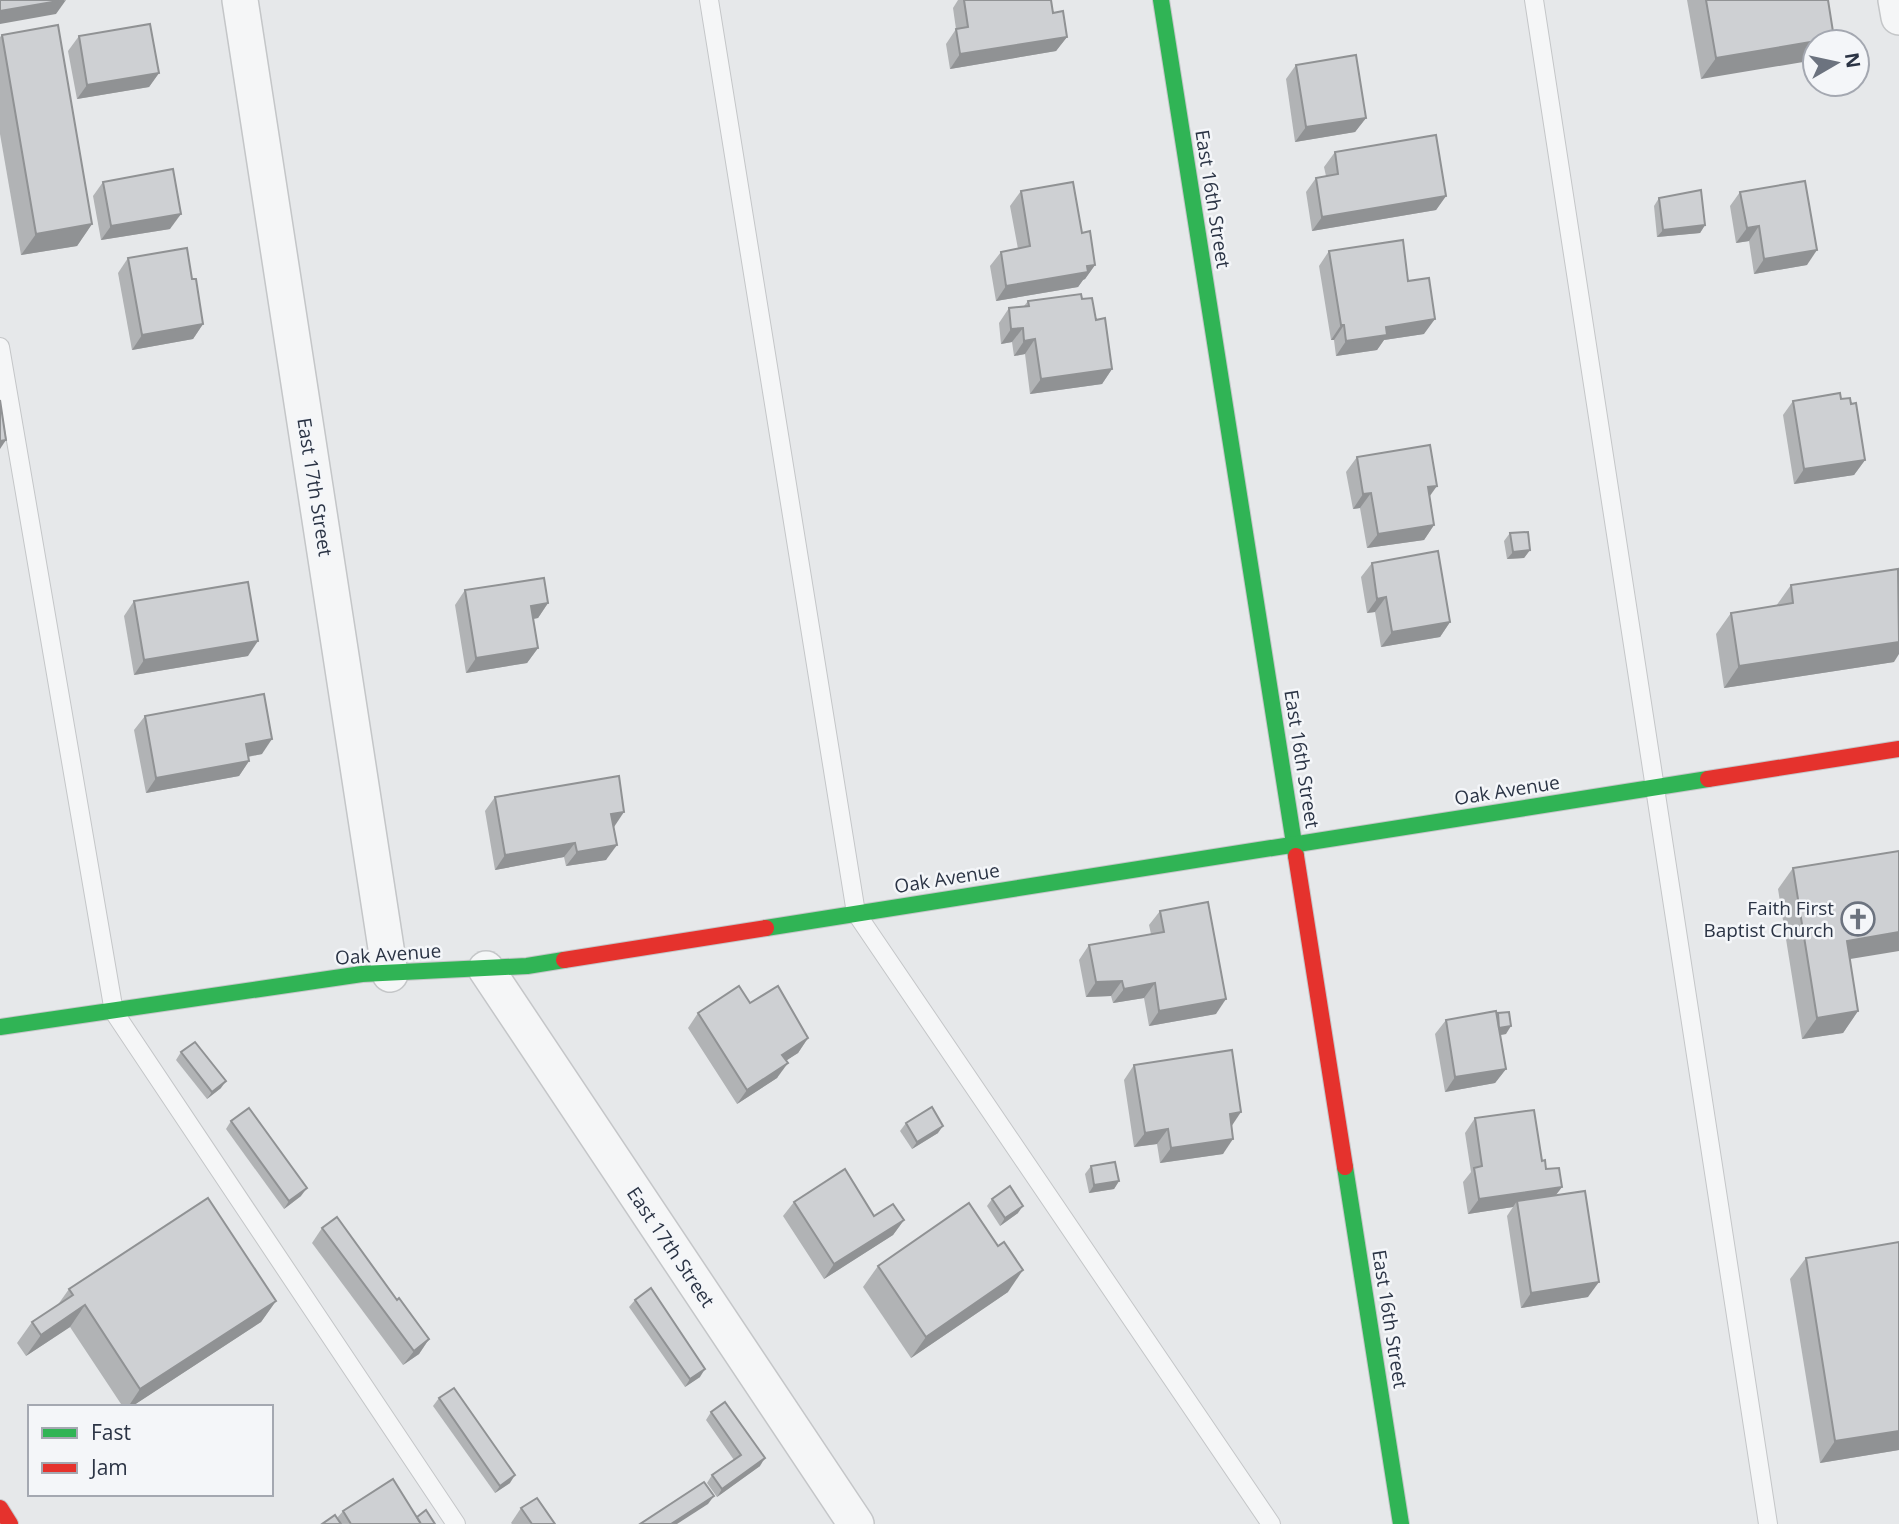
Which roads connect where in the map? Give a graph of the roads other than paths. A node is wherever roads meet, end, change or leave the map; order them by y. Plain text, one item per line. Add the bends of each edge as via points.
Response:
1 (240, 0) edge
2 (709, 0) edge
3 (1161, 0) edge
4 (1534, 0) edge
5 (1896, 0) edge
6 (1899, 17) edge
7 (0, 346) edge
8 (1899, 749) edge
9 (1653, 788) junction
10 (1294, 845) junction
11 (856, 913) junction
12 (486, 969) junction
13 (390, 974) junction
14 (114, 1012) junction
15 (0, 1027) edge
16 (0, 1508) edge
17 (10, 1524) edge
18 (456, 1524) edge
19 (856, 1524) edge
20 (1271, 1524) edge
21 (1401, 1524) edge
22 (1768, 1524) edge

1 - 13 street, East 17th Street
2 - 11 lane
3 - 10 street, East 16th Street
4 - 9 lane
5 - 6 street
7 - 14 lane
8 - 9 street, Oak Avenue
9 - 10 street, Oak Avenue
9 - 22 lane
10 - 11 street, Oak Avenue
10 - 21 street, East 16th Street
11 - 12 street, Oak Avenue
11 - 20 lane
12 - 13 street, Oak Avenue
12 - 19 street, East 17th Street
13 - 14 street, Oak Avenue via 362,974
14 - 15 street, Oak Avenue
14 - 18 lane
16 - 17 street

